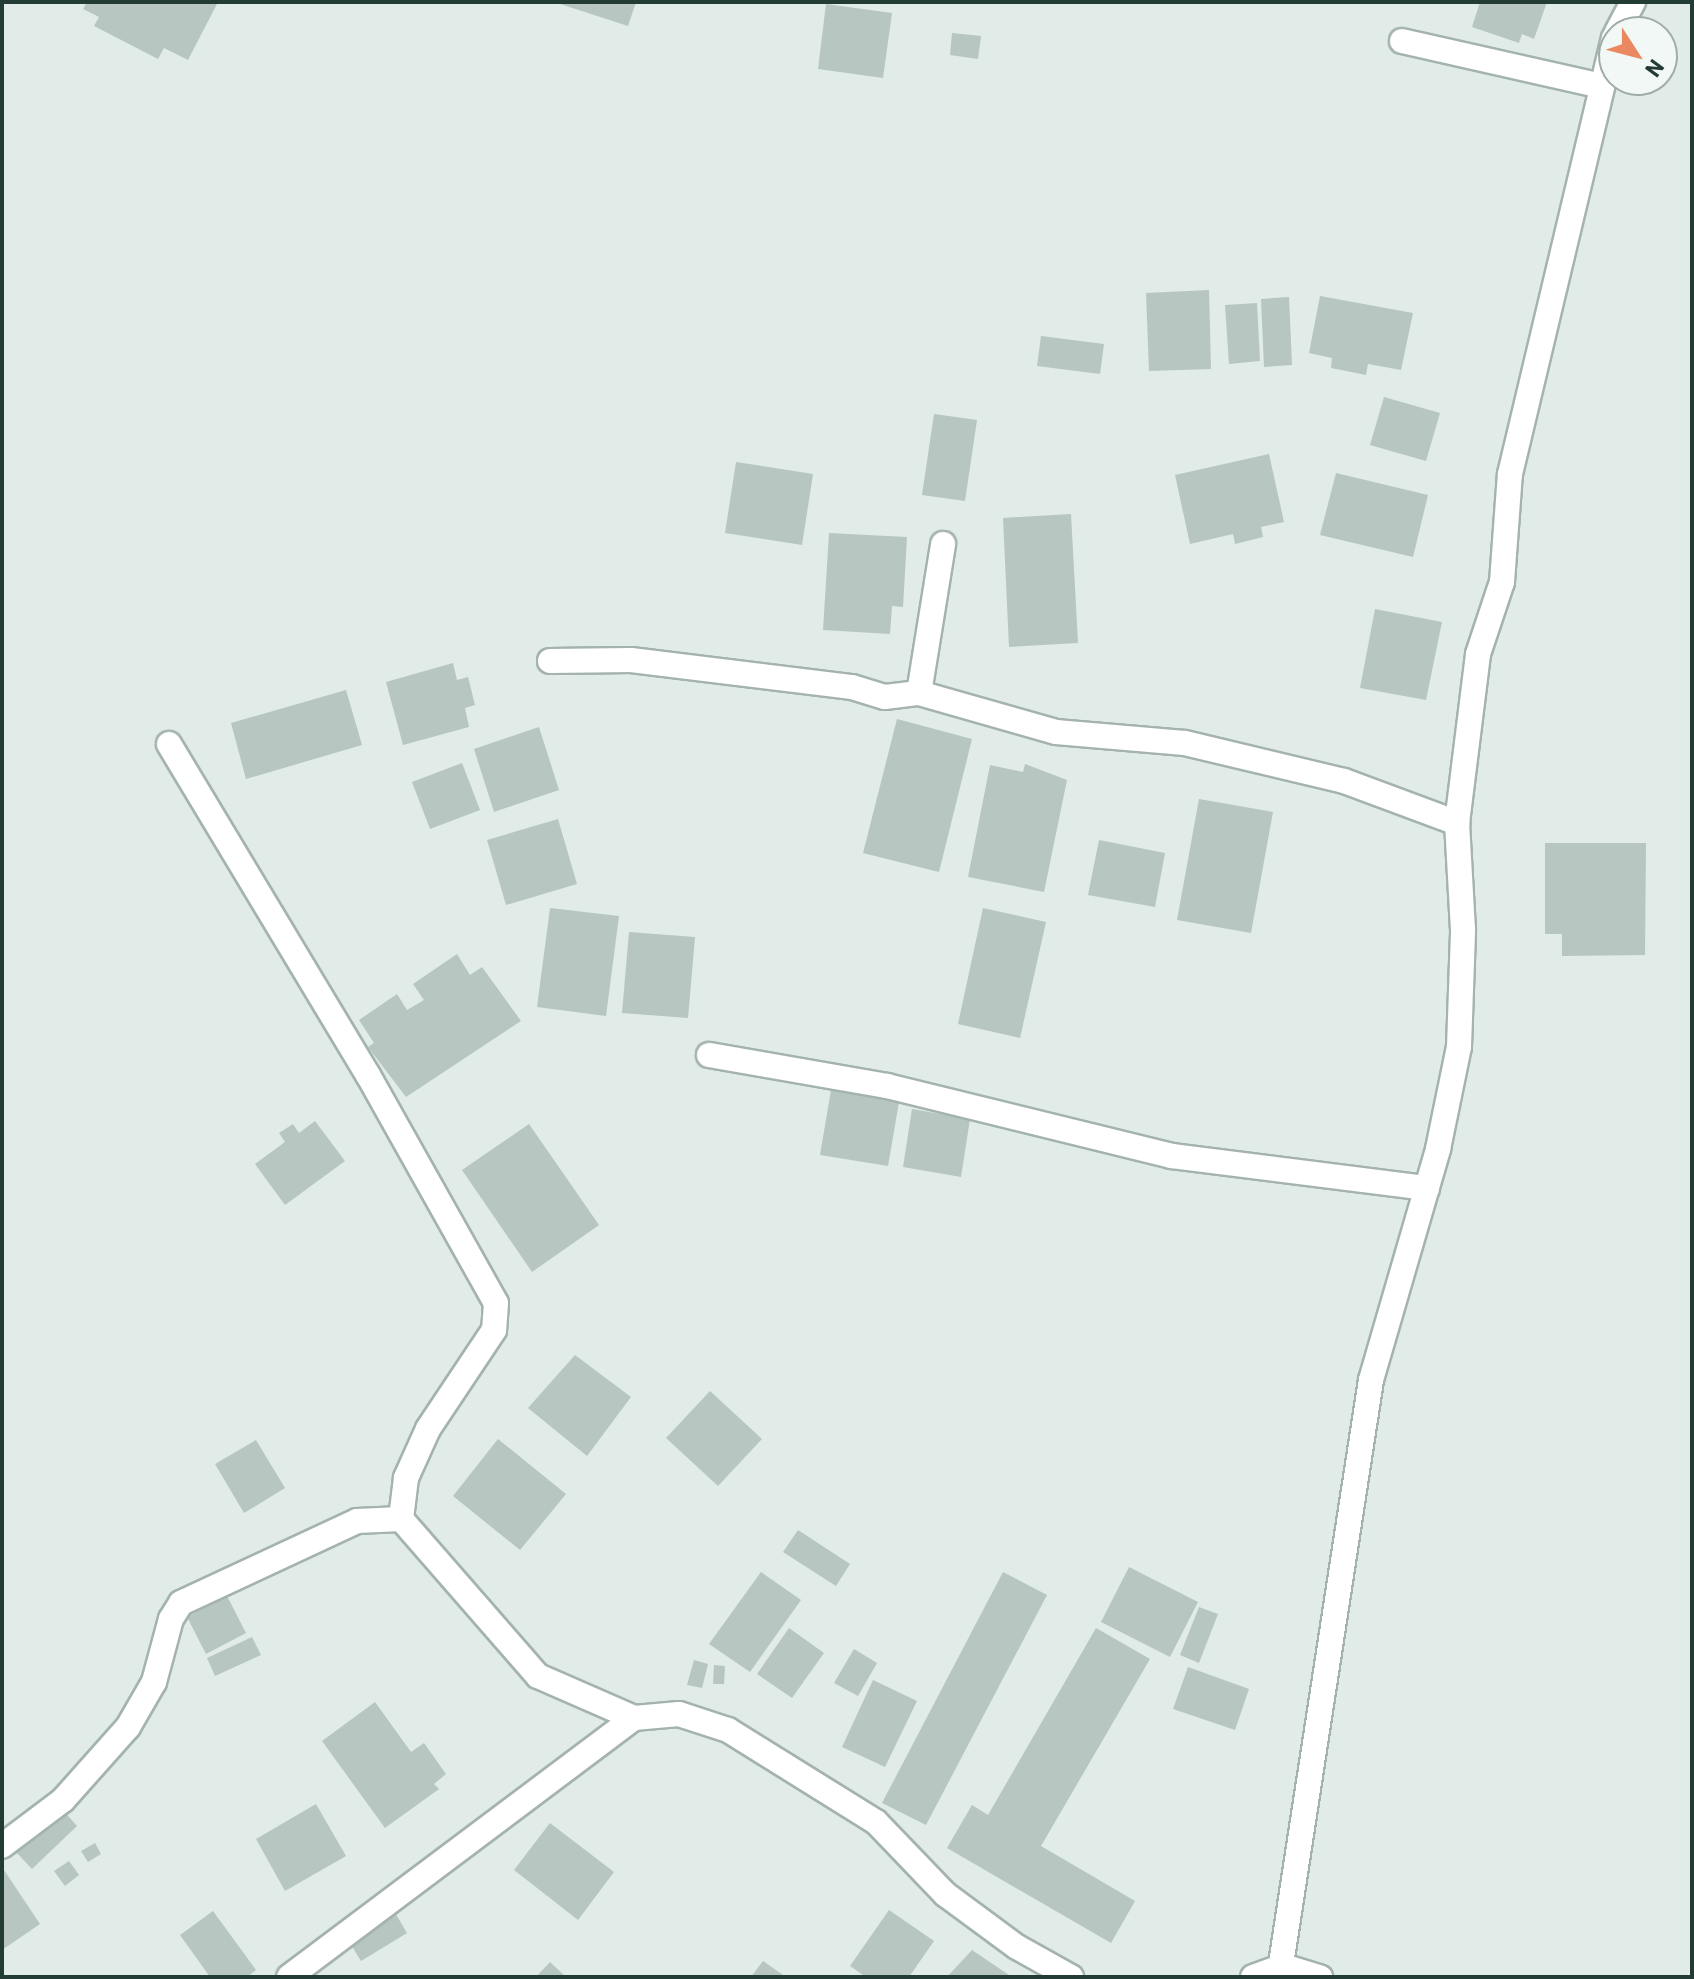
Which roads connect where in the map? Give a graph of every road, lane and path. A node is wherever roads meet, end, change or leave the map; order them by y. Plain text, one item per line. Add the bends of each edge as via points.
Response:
1 (1402, 41) dead end
2 (1598, 85) edge
3 (1599, 96) edge
4 (943, 544) dead end
5 (550, 661) dead end
6 (919, 693) junction
7 (169, 744) dead end
8 (1457, 823) junction
9 (709, 1055) dead end
10 (1427, 1188) junction
11 (401, 1519) junction
12 (634, 1718) junction
13 (2, 1846) edge
14 (1281, 1972) edge
15 (289, 1977) edge
16 (1071, 1977) edge
17 (1253, 1977) edge
18 (1320, 1977) edge

1 - 2 street
3 - 8 street via 1510,474 1502,582 1478,654
4 - 6 street
5 - 6 street via 631,660 852,687 885,697
6 - 8 street via 1056,732 1185,743 1330,778
7 - 11 street via 368,1075 496,1303 494,1330 428,1429 406,1478
8 - 10 street via 1463,930 1459,1047
9 - 10 street via 887,1086 1172,1156
10 - 14 street via 1371,1380
11 - 12 street via 538,1676
11 - 13 street via 357,1521 181,1603 171,1619 154,1682 128,1727 63,1800
12 - 15 street
12 - 16 street via 679,1714 728,1730 813,1779 876,1822 945,1894 1017,1947
14 - 17 street
14 - 18 street

